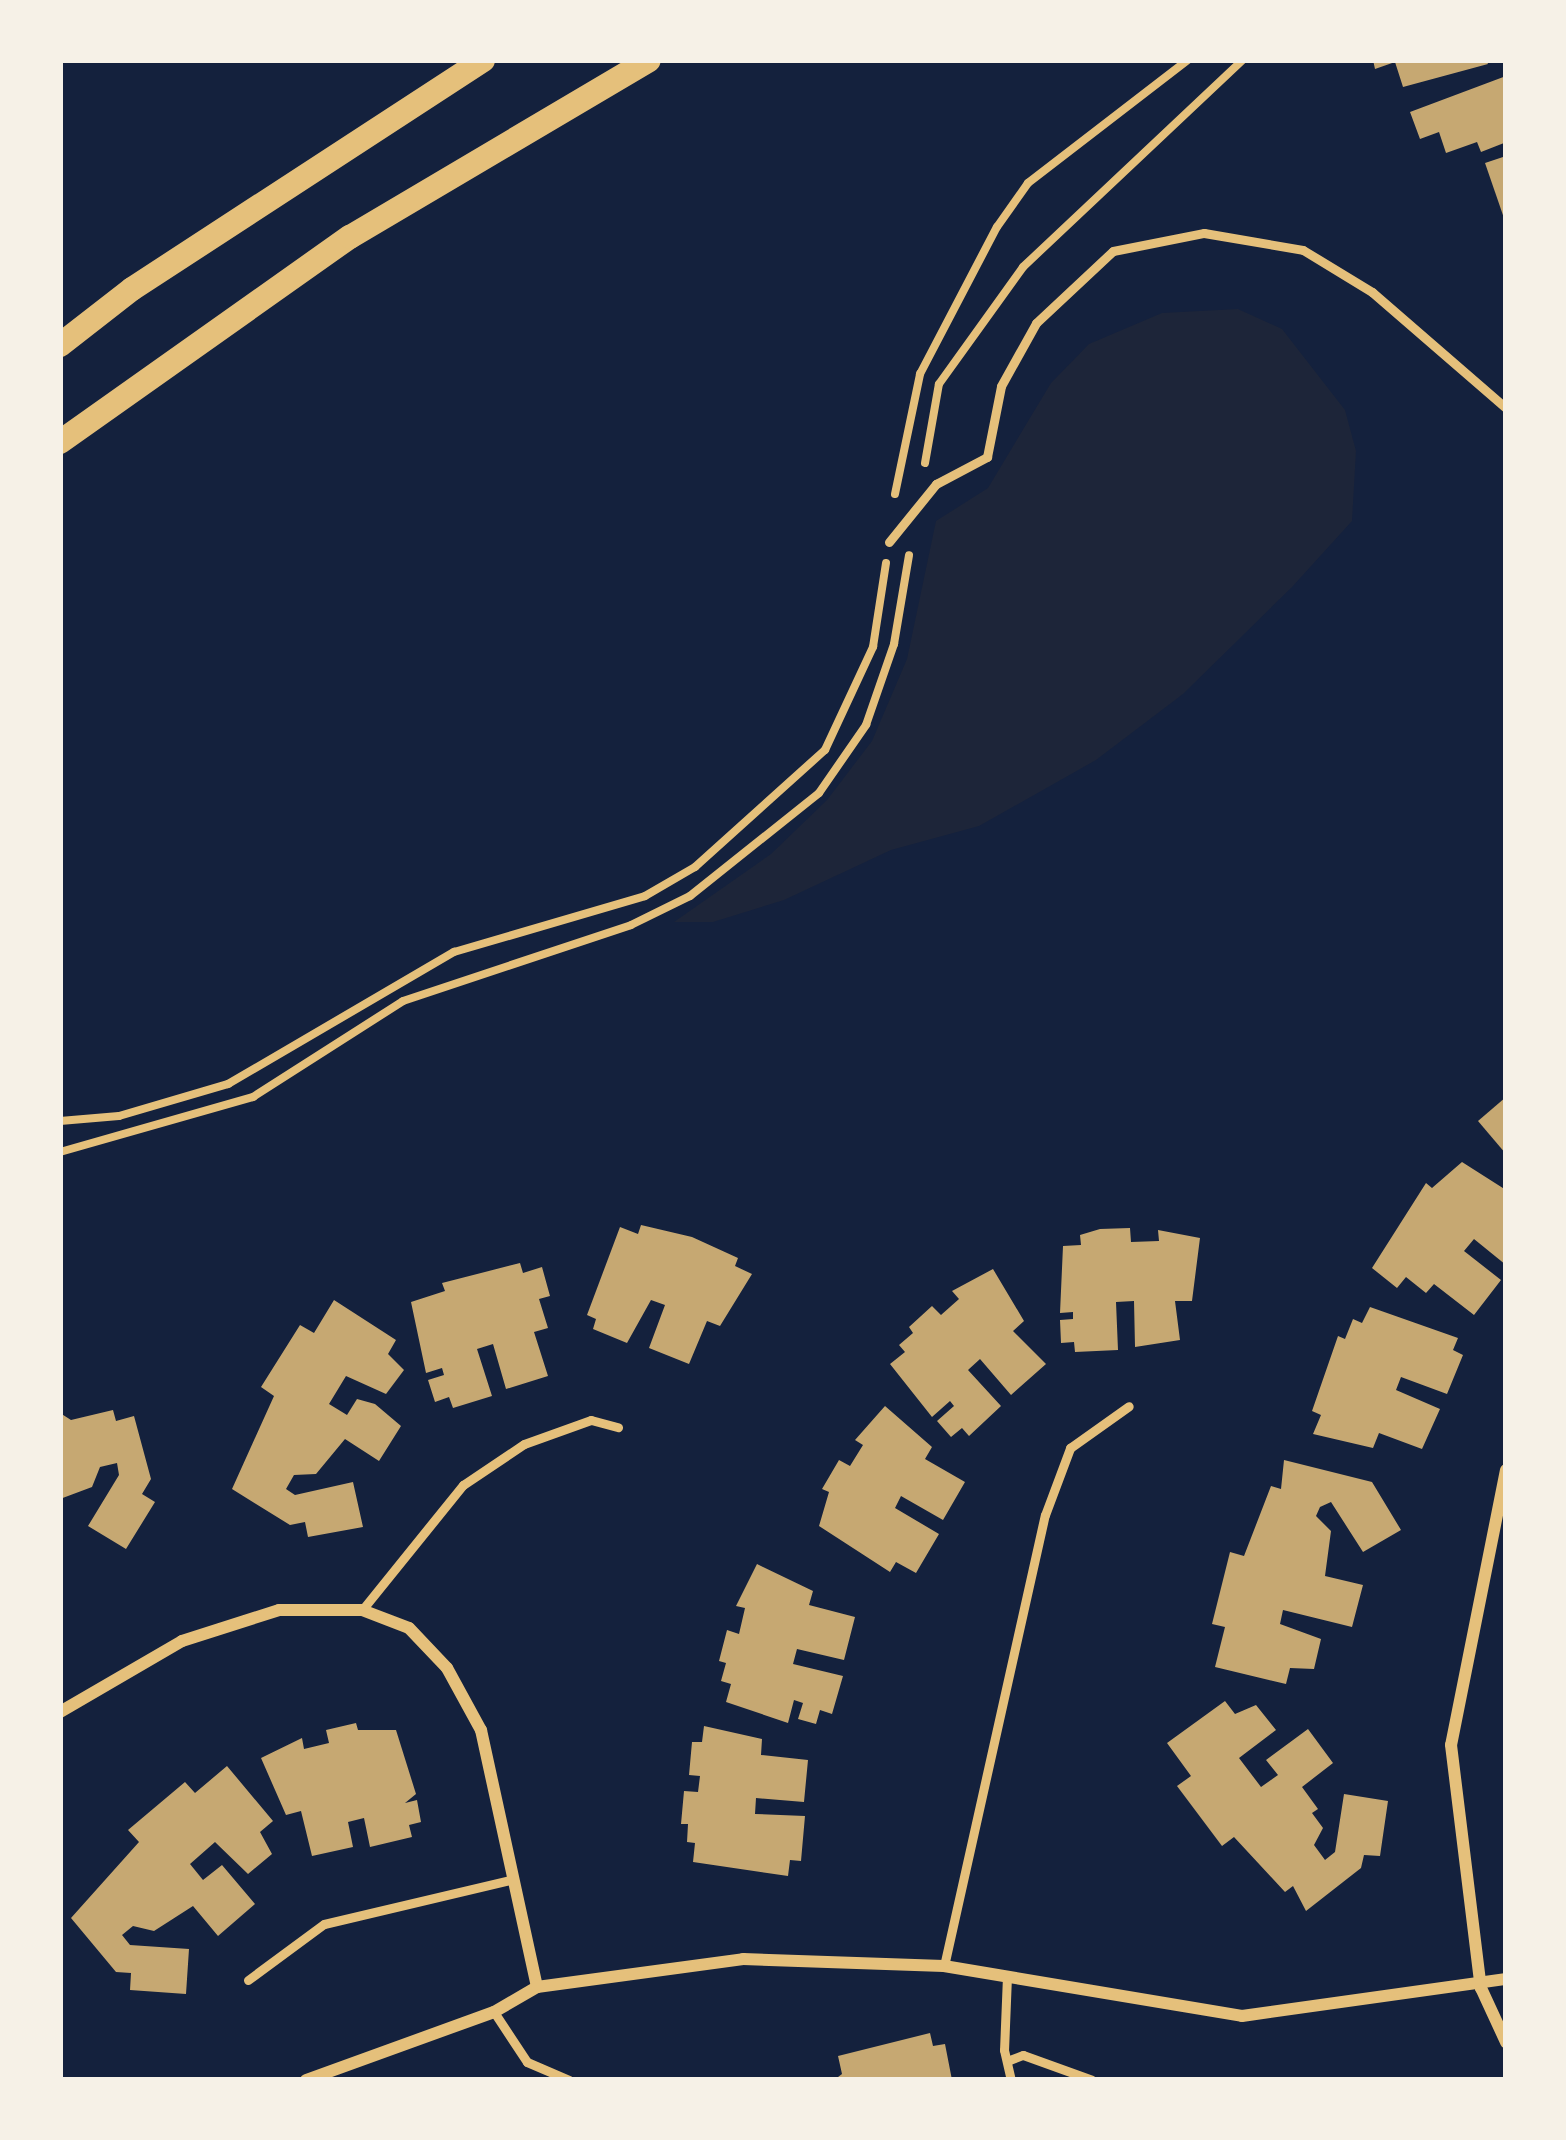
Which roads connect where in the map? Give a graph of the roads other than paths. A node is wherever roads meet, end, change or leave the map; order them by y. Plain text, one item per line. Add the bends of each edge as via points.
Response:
1 (483, 60) edge
2 (649, 60) edge
3 (60, 345) edge
4 (1506, 408) edge
5 (60, 442) edge
6 (889, 542) road end
7 (1129, 1406) dead end
8 (618, 1427) dead end
9 (1506, 1471) edge
10 (362, 1610) junction
11 (60, 1712) edge
12 (514, 1879) junction
13 (944, 1966) junction
14 (1007, 1976) junction
15 (1506, 1978) edge
16 (248, 1980) dead end
17 (537, 1987) junction
18 (1481, 1988) junction
19 (494, 2012) junction
20 (1506, 2042) edge
21 (1007, 2061) junction
22 (306, 2080) edge
23 (569, 2080) edge
24 (1011, 2080) edge
25 (1092, 2080) edge

1 - 3 main road via 132,289
2 - 5 main road via 350,237
4 - 6 lane via 1372,292 1303,250 1204,233 1113,251 1036,322 1001,386 987,457 936,484
7 - 13 lane via 1070,1448 1045,1515
8 - 10 lane via 591,1420 524,1444 463,1485
9 - 18 street via 1451,1745
10 - 11 street via 279,1610 182,1641
10 - 12 street via 409,1628 447,1668 481,1730
12 - 16 lane via 324,1924
12 - 17 street
13 - 14 street
13 - 17 street via 743,1959
14 - 18 street via 1241,2016
14 - 21 lane
15 - 18 street
17 - 19 street
18 - 20 street
19 - 22 street
19 - 23 lane via 527,2062
21 - 24 lane
21 - 25 lane via 1023,2054

